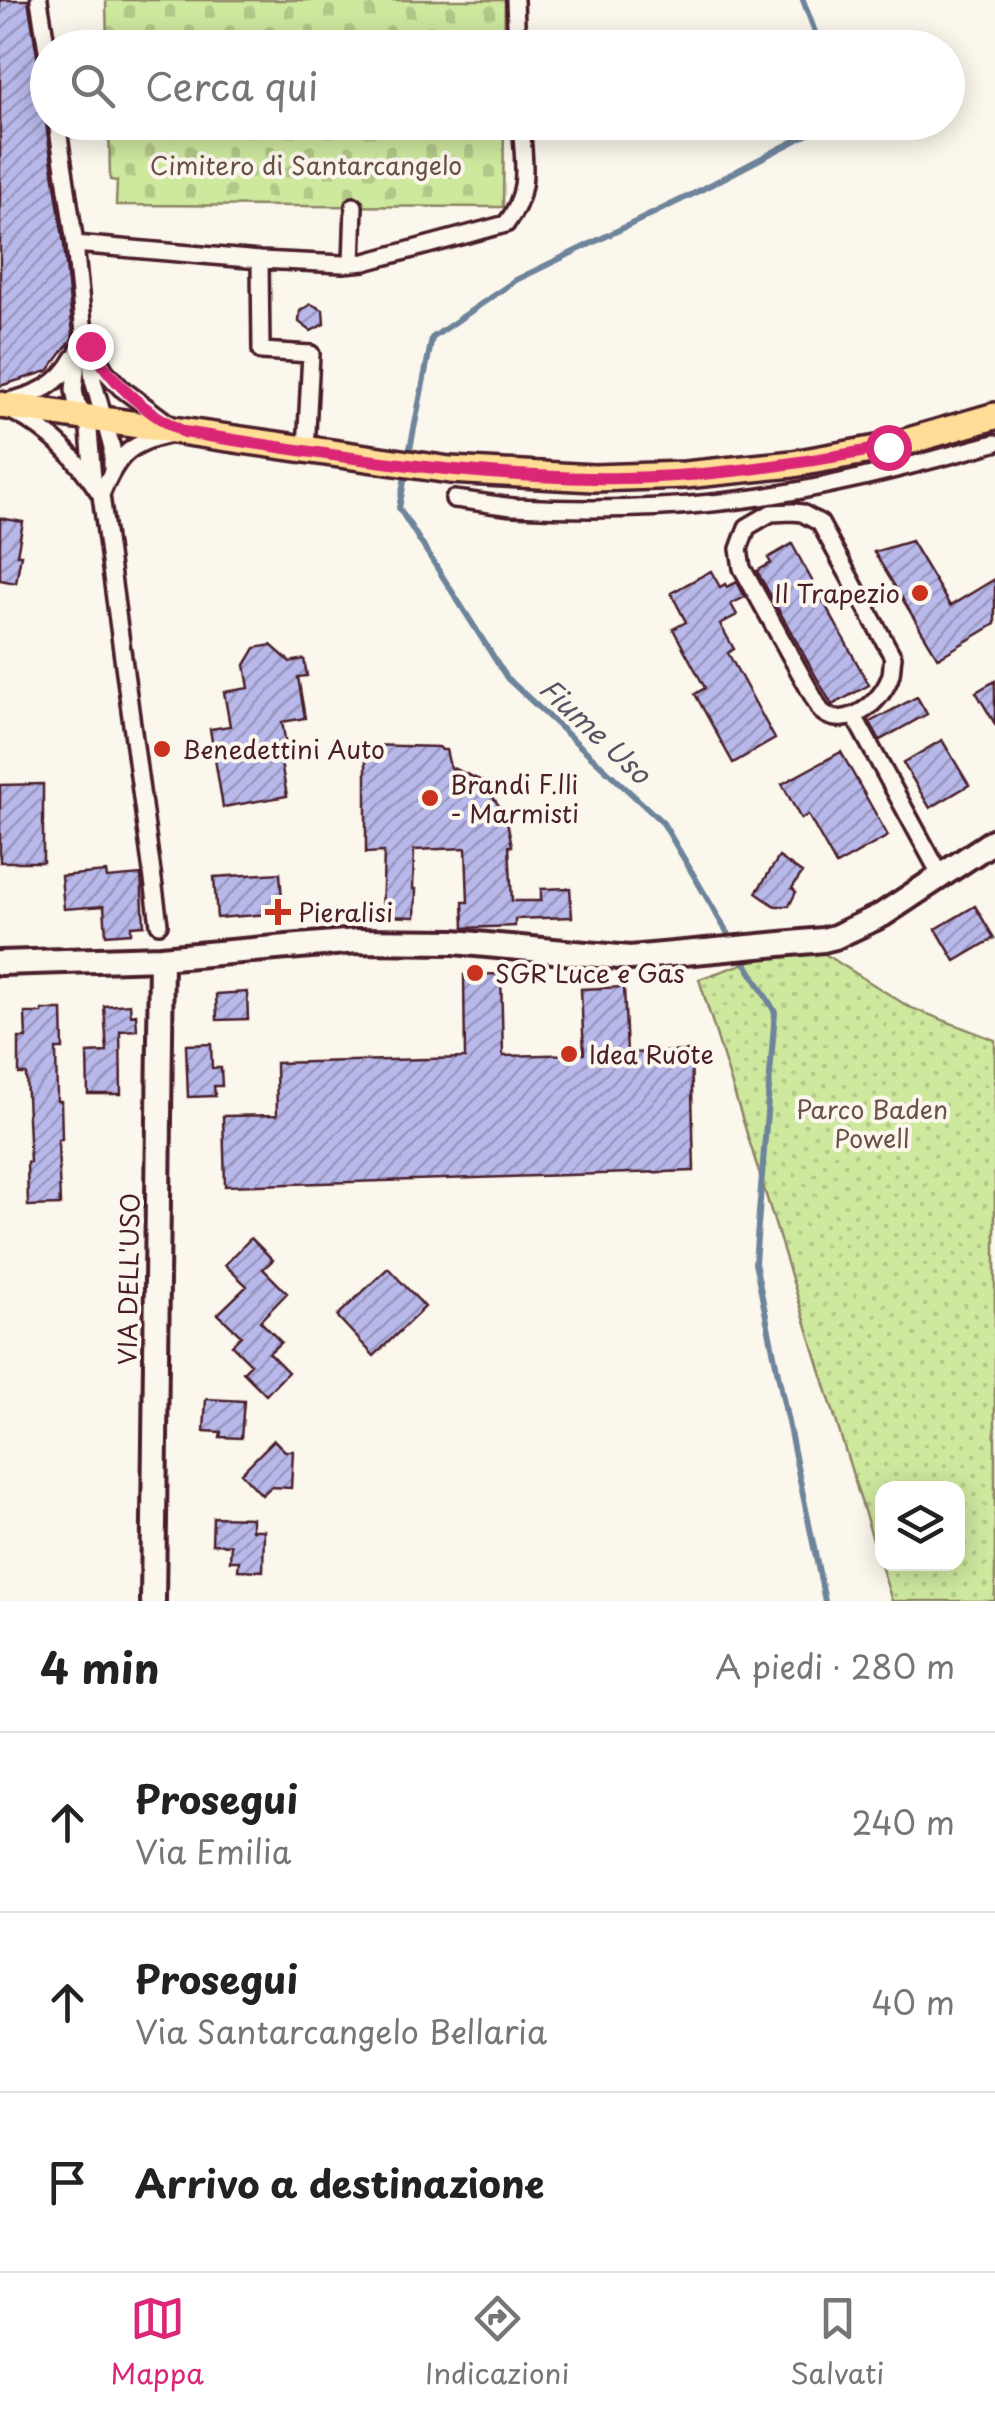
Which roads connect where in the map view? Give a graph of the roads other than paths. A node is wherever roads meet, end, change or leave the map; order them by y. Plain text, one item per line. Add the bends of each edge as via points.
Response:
1 (39, 0) edge
2 (515, 0) edge
3 (44, 30) edge
4 (517, 30) edge
5 (60, 140) edge
6 (522, 140) edge
7 (354, 206) dead end
8 (76, 244) junction
9 (260, 260) junction
10 (348, 263) junction
11 (84, 343) junction
12 (0, 405) edge
13 (96, 419) junction
14 (994, 419) edge
15 (184, 432) junction
16 (995, 443) edge
17 (318, 451) junction
18 (112, 468) junction
19 (97, 489) junction
20 (454, 498) dead end
21 (854, 716) junction
22 (995, 840) edge
23 (941, 876) junction
24 (159, 924) dead end
25 (160, 958) junction
26 (0, 963) edge
27 (153, 1601) edge

1 - 3 street
2 - 4 street
5 - 8 street
6 - 10 street via 524,187 506,224
7 - 10 street
8 - 9 street
8 - 11 street
9 - 10 street
9 - 17 street via 261,350 312,354
11 - 12 street via 57,382
11 - 13 street via 74,390 77,405
11 - 15 street via 121,388
12 - 13 main road
12 - 19 street via 63,446
13 - 15 main road
13 - 18 street via 112,448
13 - 19 street
14 - 17 main road via 888,447 685,475 504,474
15 - 17 main road
15 - 18 street via 138,444
16 - 20 street via 870,476 713,504 560,508
18 - 19 street
19 - 24 street
21 - 21 street via 885,688 892,657 820,523 802,513 771,513 747,527 741,540 744,575 821,711 830,718
21 - 23 street
22 - 23 street
23 - 25 street via 882,915 823,940 630,958 358,941
25 - 26 street
25 - 27 street, VIA DELL'USO

